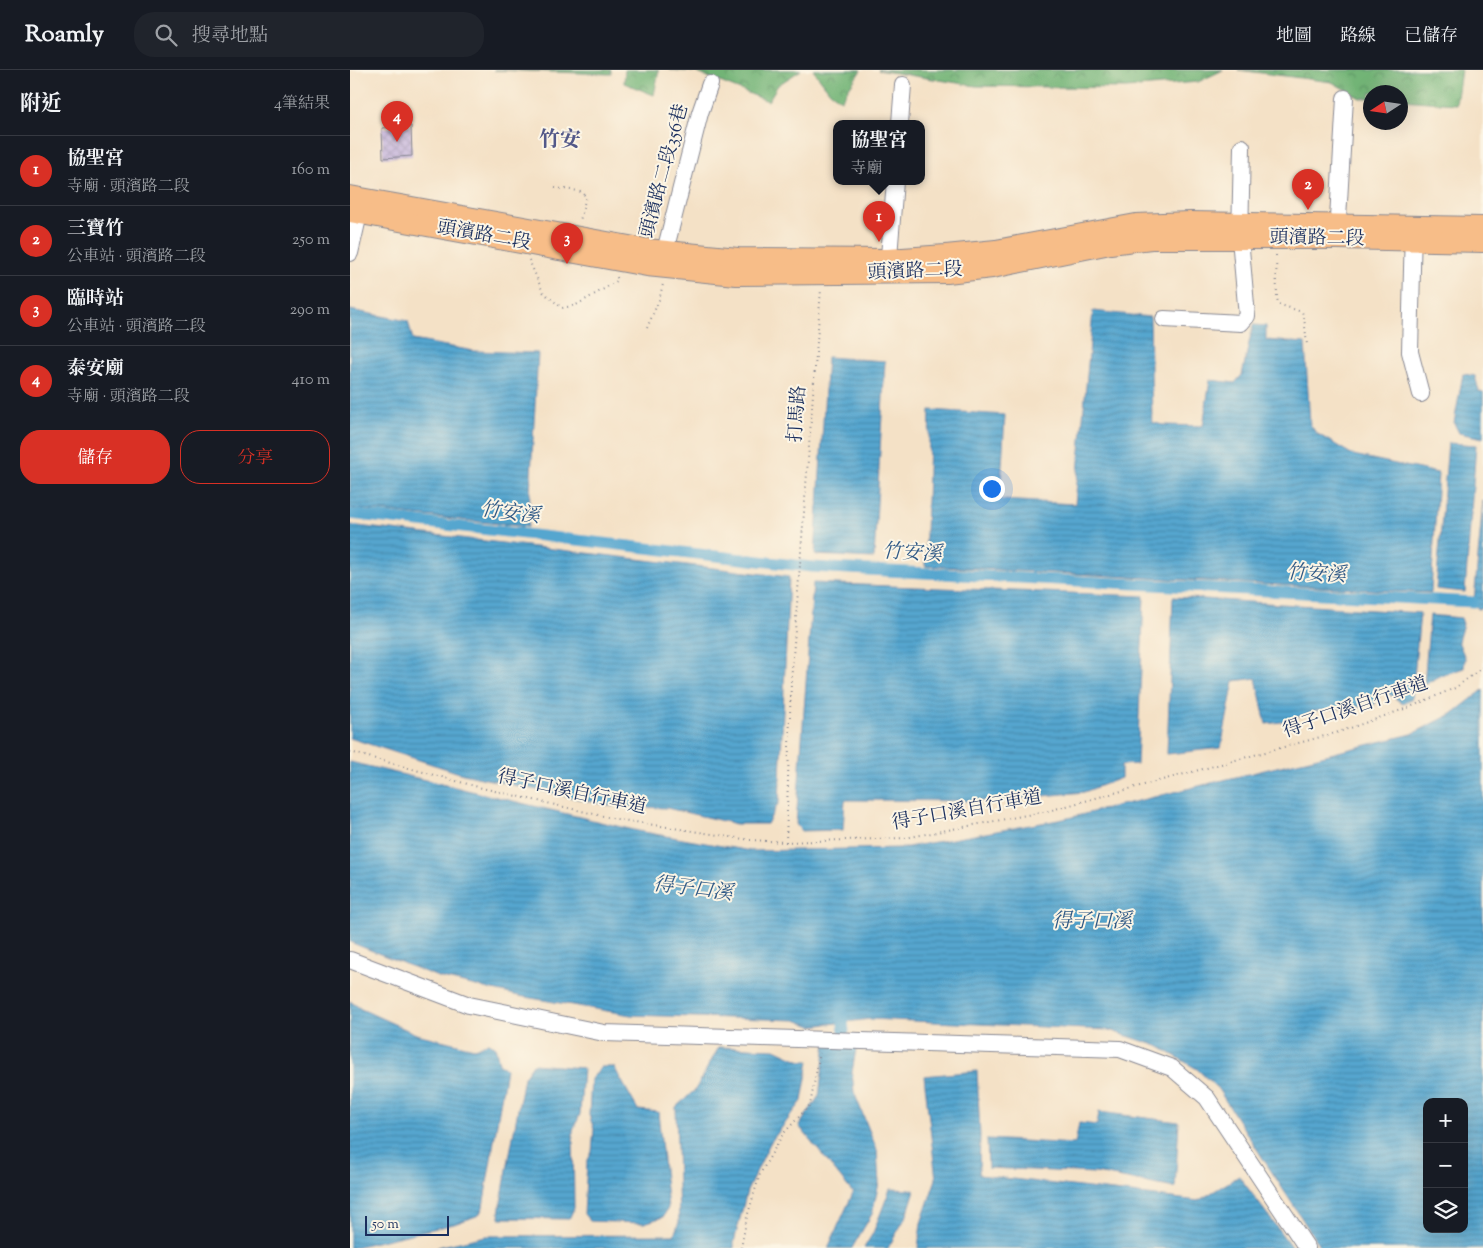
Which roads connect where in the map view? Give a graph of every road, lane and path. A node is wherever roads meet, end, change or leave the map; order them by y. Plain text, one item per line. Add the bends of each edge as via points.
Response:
1 (710, 84) dead end
2 (903, 84) dead end
3 (1345, 98) dead end
4 (900, 120) edge
5 (1242, 148) dead end
6 (895, 185) edge
7 (555, 188) dead end
8 (350, 196) edge
9 (354, 213) edge
10 (397, 213) junction
11 (470, 225) junction
12 (1483, 227) edge
13 (1240, 230) junction
14 (1337, 231) junction
15 (1413, 233) junction
16 (577, 236) junction
17 (1276, 238) junction
18 (1483, 242) edge
19 (522, 243) junction
20 (350, 253) edge
21 (609, 259) junction
22 (664, 262) junction
23 (888, 267) junction
24 (822, 274) junction
25 (1164, 319) dead end
26 (647, 328) dead end
27 (1307, 345) dead end
28 (1421, 394) dead end
29 (1483, 667) edge
30 (350, 752) edge
31 (786, 842) junction
32 (350, 960) edge
33 (822, 1040) junction
34 (741, 1248) edge
35 (1308, 1248) edge

1 - 22 lane, 頭濱路二段356巷
2 - 4 lane
3 - 14 lane
5 - 13 lane
6 - 23 lane
7 - 16 path via 579,191 586,196
8 - 10 main road, 頭濱路二段
9 - 10 main road, 頭濱路二段
9 - 20 lane
10 - 11 main road, 頭濱路二段
11 - 16 main road, 頭濱路二段
11 - 19 main road, 頭濱路二段
12 - 15 main road, 頭濱路二段
13 - 14 main road, 頭濱路二段
13 - 17 main road, 頭濱路二段
13 - 23 main road, 頭濱路二段 via 1110,244 992,268 947,273
13 - 25 lane via 1247,316 1241,323
14 - 15 main road, 頭濱路二段
14 - 17 main road, 頭濱路二段
15 - 18 main road, 頭濱路二段
15 - 28 lane via 1410,352
16 - 22 main road, 頭濱路二段 via 646,249
17 - 27 path via 1278,304 1302,312
19 - 21 main road, 頭濱路二段
19 - 21 path via 543,292 562,308 576,305 618,280
21 - 22 main road, 頭濱路二段
22 - 23 main road, 頭濱路二段 via 738,258
22 - 24 main road, 頭濱路二段 via 736,275
22 - 26 path via 659,300
23 - 24 main road, 頭濱路二段
24 - 31 path, 打馬路 via 792,683
29 - 31 path, 得子口溪自行車道 via 1455,688 1339,732 1048,811 905,838
30 - 31 path, 得子口溪自行車道 via 482,788 616,819 750,840
32 - 33 lane via 469,1005 604,1033
33 - 34 path via 810,1104 783,1134 760,1174
33 - 35 lane via 1120,1049 1172,1068 1207,1098

